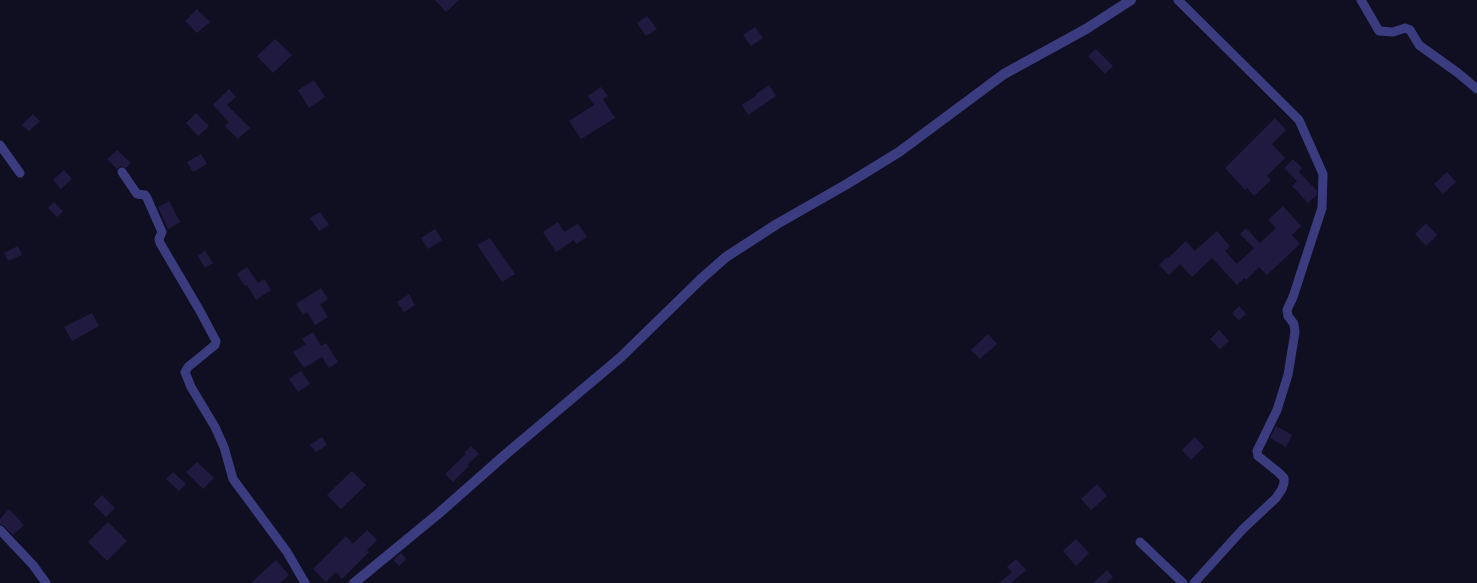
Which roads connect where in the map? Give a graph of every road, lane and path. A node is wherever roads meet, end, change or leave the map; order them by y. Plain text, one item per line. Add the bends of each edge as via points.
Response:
1 (1132, 0) edge
2 (1178, 0) edge
3 (1361, 0) edge
4 (1477, 89) edge
5 (0, 145) edge
6 (122, 172) dead end
7 (20, 173) dead end
8 (0, 530) edge
9 (1140, 542) dead end
10 (46, 583) edge
11 (305, 583) edge
12 (354, 583) edge
13 (1183, 583) edge
14 (1194, 583) edge

1 - 12 street via 1086,29 1004,74 899,152 726,257 621,357
2 - 14 street via 1299,120 1323,174 1322,208 1287,310 1295,332 1288,376 1277,410 1257,451 1258,456 1284,478 1284,483 1276,498 1248,524
3 - 4 street via 1379,31 1393,32 1405,28 1410,30 1419,45
5 - 7 street
6 - 11 street via 137,194 145,195 147,198 162,232 160,243 216,341 215,345 188,367 186,372 191,387 215,427 233,479 288,552
8 - 10 street
9 - 13 street

